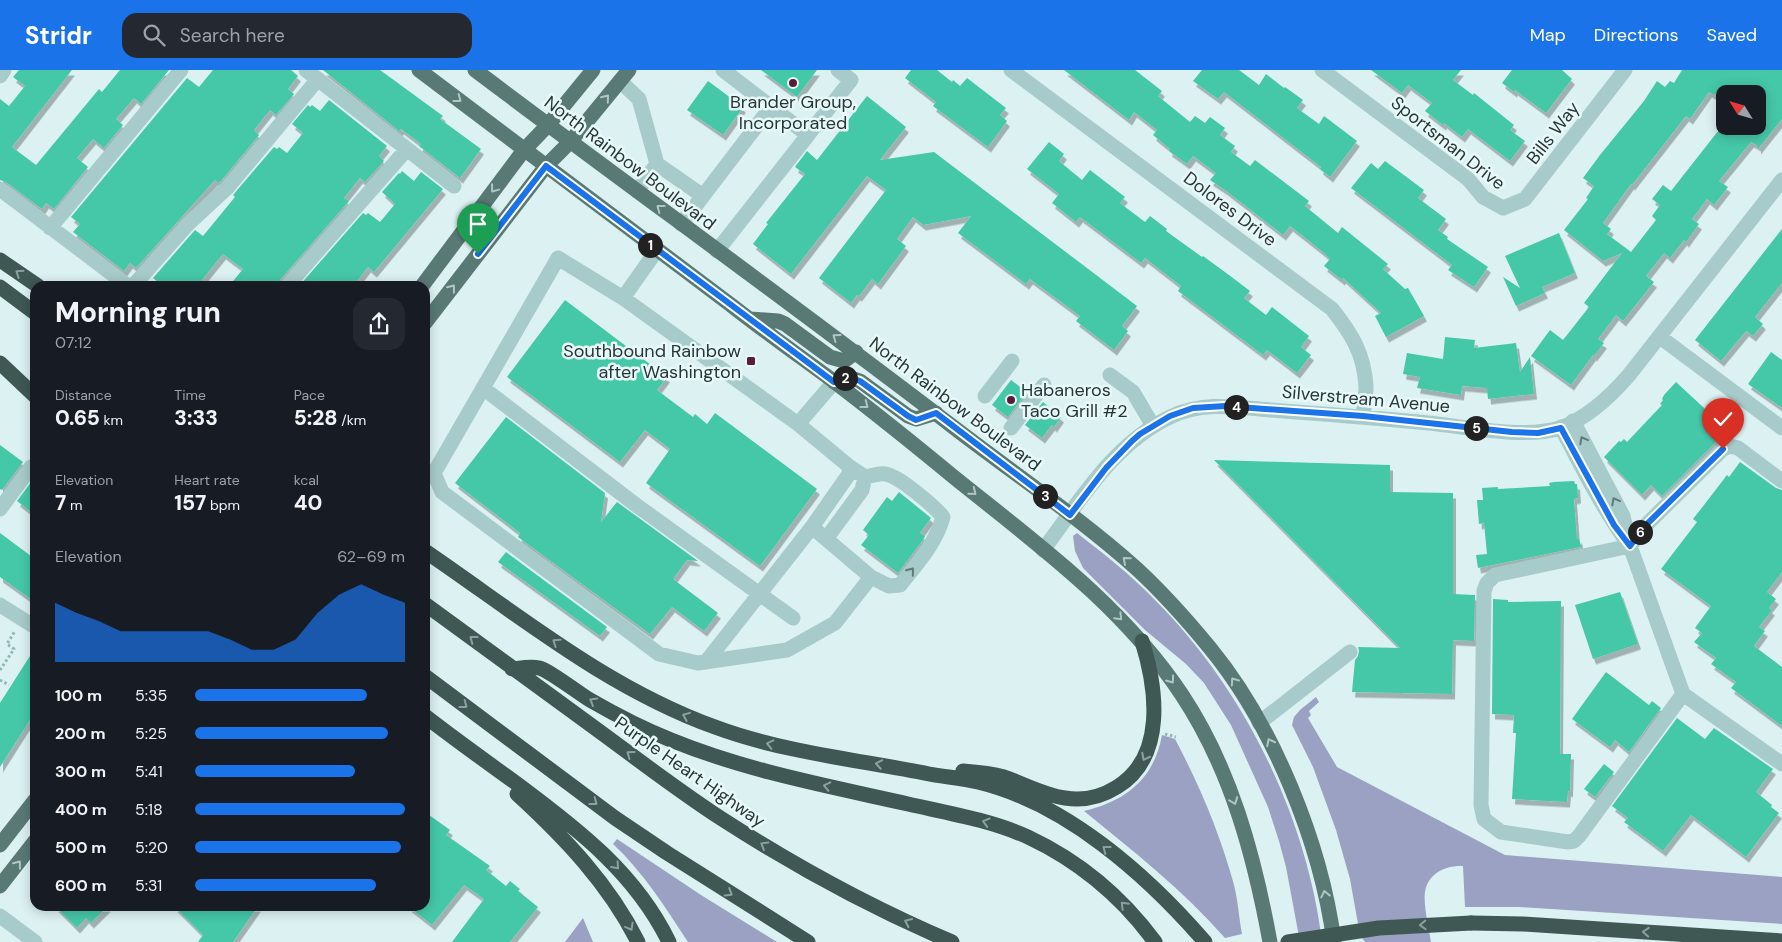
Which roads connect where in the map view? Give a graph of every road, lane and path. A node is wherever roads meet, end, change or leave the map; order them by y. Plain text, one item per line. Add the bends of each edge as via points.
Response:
1 (4, 70) edge
2 (181, 70) edge
3 (306, 70) edge
4 (419, 70) edge
5 (475, 70) edge
6 (593, 70) edge
7 (723, 70) edge
8 (838, 70) edge
9 (1011, 70) edge
10 (1322, 70) edge
11 (1625, 70) edge
12 (0, 76) edge
13 (624, 76) edge
14 (318, 80) junction
15 (771, 107) junction
16 (548, 125) junction
17 (808, 135) junction
18 (570, 142) junction
19 (407, 149) junction
20 (524, 150) junction
21 (657, 164) junction
22 (546, 166) junction
23 (1782, 180) edge
24 (454, 186) dead end
25 (0, 189) edge
26 (637, 191) junction
27 (703, 196) junction
28 (1503, 208) joint
29 (681, 224) junction
30 (50, 228) junction
31 (657, 250) junction
32 (717, 251) junction
33 (0, 260) edge
34 (31, 281) edge
35 (121, 281) edge
36 (137, 281) edge
37 (291, 281) edge
38 (426, 281) edge
39 (0, 287) edge
40 (623, 298) junction
41 (30, 309) edge
42 (430, 317) edge
43 (748, 319) junction
44 (1660, 337) junction
45 (856, 352) junction
46 (1012, 361) dead end
47 (0, 362) edge
48 (1110, 375) dead end
49 (834, 382) junction
50 (30, 383) edge
51 (1044, 385) dead end
52 (483, 388) junction
53 (30, 391) edge
54 (984, 396) dead end
55 (936, 413) junction
56 (1363, 416) junction
57 (798, 424) junction
58 (1567, 424) junction
59 (1153, 426) junction
60 (1011, 428) dead end
61 (1782, 428) edge
62 (850, 467) junction
63 (30, 468) edge
64 (865, 477) junction
65 (1782, 481) edge
66 (0, 509) edge
67 (1070, 515) junction
68 (812, 527) junction
69 (826, 539) junction
70 (1630, 546) junction
71 (1043, 550) junction
72 (430, 554) edge
73 (871, 577) junction
74 (759, 594) junction
75 (0, 605) edge
76 (430, 608) edge
77 (793, 618) dead end
78 (29, 623) edge
79 (1142, 641) junction
80 (1350, 652) dead end
81 (706, 662) junction
82 (512, 669) junction
83 (0, 670) edge
84 (0, 680) edge
85 (430, 680) edge
86 (9, 686) dead end
87 (1683, 694) junction
88 (430, 720) edge
89 (1259, 723) junction
90 (1164, 733) dead end
91 (1176, 737) dead end
92 (454, 738) junction
93 (1782, 764) edge
94 (906, 769) junction
95 (30, 806) edge
96 (0, 845) edge
97 (30, 848) edge
98 (0, 886) edge
99 (0, 916) edge
100 (1336, 938) edge
101 (1782, 941) edge
102 (35, 942) edge
103 (638, 942) edge
104 (669, 942) edge
105 (808, 942) edge
106 (952, 942) edge
107 (1155, 942) edge
108 (1205, 942) edge
109 (1270, 942) edge
110 (1288, 942) edge

1 - 12 street
2 - 30 street
3 - 14 street
4 -> 20 main road
5 - 16 main road, North Rainbow Boulevard
6 - 16 main road
7 - 15 street
8 - 17 street via 851,80
9 - 56 street, Dolores Drive via 1332,309 1350,331 1360,354 1366,386
10 - 28 street, Sportsman Drive via 1468,179 1483,197
11 - 28 street, Bills Way via 1525,199
18 -> 13 main road
13 - 21 street via 640,99
14 - 19 street
14 - 36 street via 228,187 188,224
15 - 17 street
15 - 27 street
16 - 18 main road, North Rainbow Boulevard
16 - 20 main road
17 - 32 street
18 - 22 main road
18 - 26 main road, North Rainbow Boulevard
19 - 24 street
19 - 37 street
20 - 22 main road
20 -> 38 main road
21 - 26 street
21 - 27 street
22 - 31 main road
42 -> 22 main road
23 - 44 street, Silverstream Avenue
25 - 30 street
29 -> 26 main road, North Rainbow Boulevard
27 - 29 street
29 - 32 main road, North Rainbow Boulevard
30 - 35 street
31 - 40 street
31 - 43 main road
45 -> 32 main road, North Rainbow Boulevard
34 -> 33 highway
39 - 41 highway
40 - 52 street via 558,258
40 - 57 street
43 - 45 main road via 785,324 837,360 844,361
43 - 49 main road
44 - 58 street, Silverstream Avenue via 1610,397
44 - 61 street
45 - 55 main road, North Rainbow Boulevard
46 - 54 street
47 - 50 highway
47 - 53 highway
48 - 59 street via 1133,392
49 - 55 main road via 848,377 860,381 916,420
49 - 57 street
49 -> 71 main road
51 - 60 street
52 - 74 street
52 - 81 street via 434,473 442,492 659,654
55 - 67 main road, North Rainbow Boulevard
56 - 58 street, Silverstream Avenue via 1512,432 1538,433
56 - 59 street, Silverstream Avenue via 1210,406 1170,416
57 - 62 street
58 - 70 street via 1623,516
59 - 67 street, Silverstream Avenue via 1122,450
62 - 64 street
62 - 68 street via 849,474
63 - 66 street
64 - 69 street via 862,490
73 -> 64 street via 889,586 900,585 934,540 942,517 938,510 894,478 885,474
65 - 70 street via 1738,448 1730,446 1723,449 1644,527
67 - 71 street, Silverstream Avenue
89 -> 67 main road, North Rainbow Boulevard via 1238,686 1210,648 1169,601 1114,549
68 - 69 street
68 - 74 street
69 - 73 street
70 - 87 street
70 - 87 street via 1495,575 1486,583 1481,805 1484,819 1501,832 1574,841
71 -> 79 main road via 1095,593
94 -> 72 highway via 761,742 668,709 597,670
73 - 81 street via 835,623 787,650
74 - 77 street
74 - 81 street
75 - 78 street
82 -> 76 highway, Purple Heart Highway
78 - 83 path via 7,644 14,649
79 -> 94 highway via 1150,680 1154,722 1152,738 1136,771 1110,791 1091,798 1064,798 985,773
79 -> 109 main road via 1189,706 1226,780 1254,863
80 - 89 street
106 -> 82 highway, Purple Heart Highway via 848,893 739,830
107 -> 82 highway via 1124,905 1087,872 1018,832 719,758 641,727 540,668
84 - 86 path
85 -> 105 highway via 622,822
87 - 93 street
88 - 92 highway
100 -> 89 main road, North Rainbow Boulevard via 1304,820
90 - 91 path
92 -> 103 highway via 546,820 579,856 617,905
92 -> 104 highway via 596,846 640,895
108 -> 94 highway via 1136,873 1059,816 977,782
95 - 96 main road
98 -> 97 main road
99 - 102 street
101 -> 110 highway, bridge via 1472,923 1379,928

